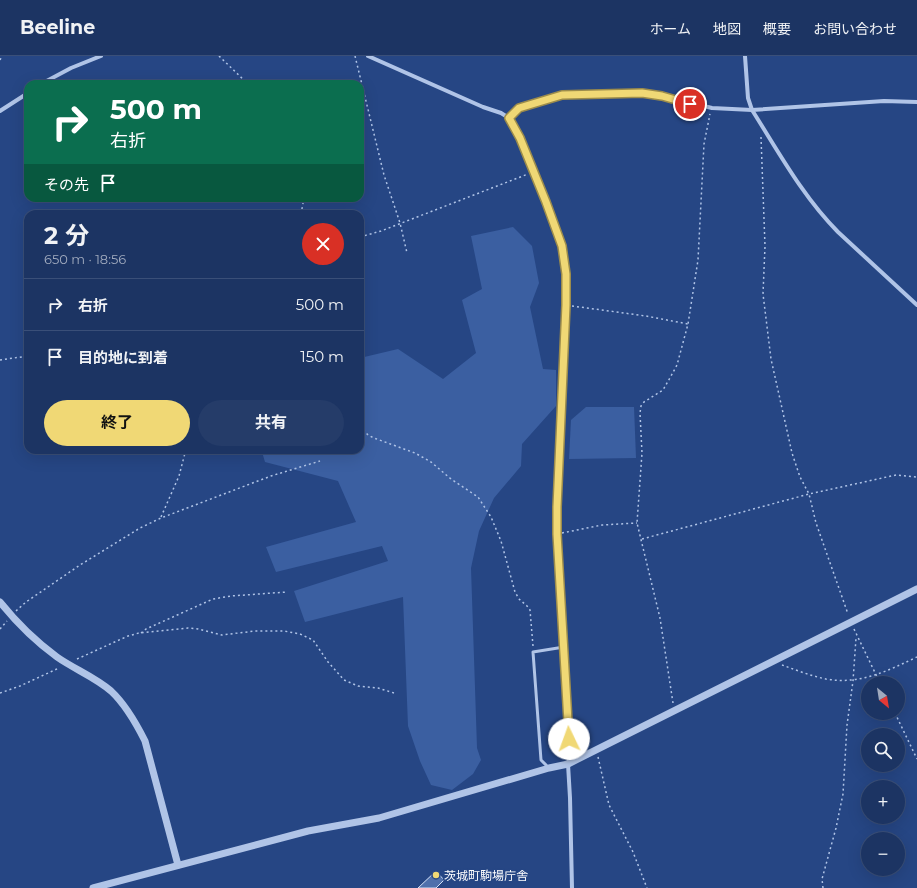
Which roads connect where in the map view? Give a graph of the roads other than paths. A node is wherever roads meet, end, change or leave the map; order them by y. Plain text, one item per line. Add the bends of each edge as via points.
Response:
1 (101, 56) edge
2 (368, 56) edge
3 (745, 56) edge
4 (48, 80) edge
5 (24, 96) edge
6 (917, 102) edge
7 (752, 110) junction
8 (0, 111) edge
9 (509, 118) junction
10 (917, 305) edge
11 (917, 590) edge
12 (0, 602) edge
13 (564, 647) junction
14 (568, 764) junction
15 (549, 768) junction
16 (178, 865) junction
17 (94, 888) edge
18 (572, 888) edge

1 - 4 street
2 - 9 street
3 - 7 street via 748,98
5 - 8 street
6 - 7 street via 884,101
7 - 9 street via 712,108 642,93 569,95 519,108
7 - 10 street via 826,220
9 - 13 street via 562,246 566,274 557,500
11 - 14 street
12 - 16 street via 11,616 51,652 110,691 137,725 145,741
13 - 14 street via 570,752
13 - 15 lane via 533,652 541,760
14 - 15 street
14 - 18 street
15 - 16 street via 379,818 308,831
16 - 17 street

